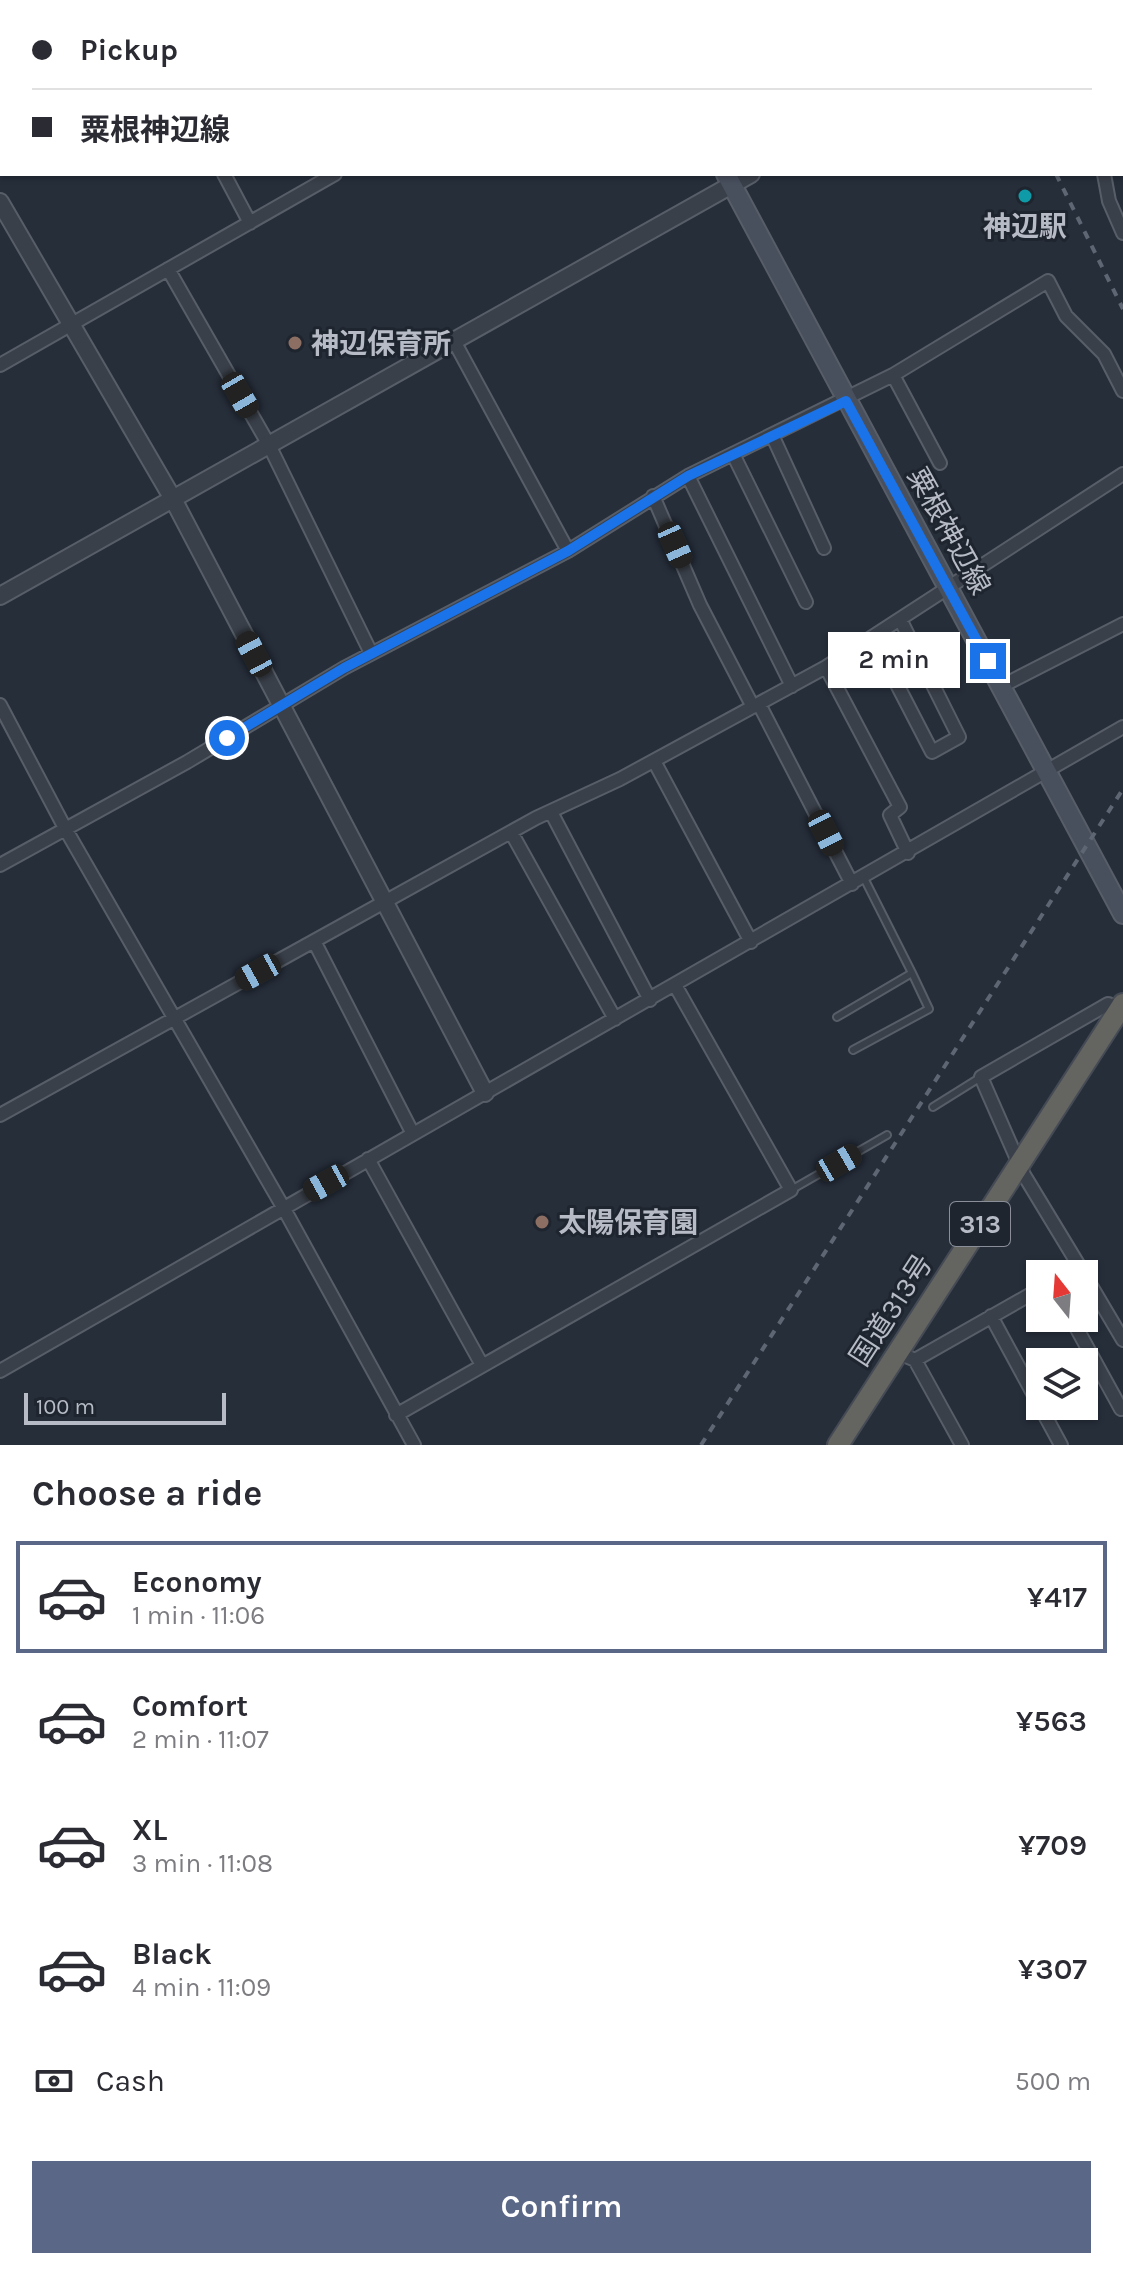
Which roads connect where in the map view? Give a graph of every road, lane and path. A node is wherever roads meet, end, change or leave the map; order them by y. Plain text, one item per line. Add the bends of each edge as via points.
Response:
1 (225, 176) edge
2 (332, 176) edge
3 (1104, 176) edge
4 (729, 179) edge
5 (0, 202) edge
6 (250, 223) junction
7 (1123, 233) edge
8 (168, 269) junction
9 (71, 324) junction
10 (454, 341) junction
11 (0, 365) edge
12 (893, 375) junction
13 (1123, 391) edge
14 (846, 401) junction
15 (773, 437) junction
16 (269, 445) junction
17 (734, 456) junction
18 (940, 463) dead end
19 (1123, 474) edge
20 (688, 476) junction
21 (653, 496) junction
22 (173, 499) junction
23 (824, 548) dead end
24 (568, 551) junction
25 (949, 588) junction
26 (0, 596) edge
27 (806, 602) dead end
28 (901, 621) junction
29 (1123, 624) edge
30 (873, 638) junction
31 (371, 653) junction
32 (826, 667) junction
33 (792, 686) junction
34 (1002, 686) junction
35 (0, 705) edge
36 (281, 705) junction
37 (756, 705) junction
38 (1123, 727) edge
39 (654, 761) junction
40 (1047, 774) junction
41 (551, 812) junction
42 (66, 830) junction
43 (511, 832) junction
44 (908, 853) junction
45 (0, 865) edge
46 (858, 881) junction
47 (386, 902) junction
48 (1123, 914) edge
49 (314, 941) junction
50 (751, 942) junction
51 (912, 973) junction
52 (675, 985) junction
53 (650, 1000) junction
54 (1122, 1006) edge
55 (837, 1017) dead end
56 (174, 1018) junction
57 (615, 1019) junction
58 (853, 1050) dead end
59 (981, 1077) junction
60 (485, 1093) junction
61 (933, 1107) dead end
62 (0, 1115) edge
63 (413, 1134) junction
64 (887, 1135) dead end
65 (368, 1159) junction
66 (1020, 1162) junction
67 (791, 1190) junction
68 (283, 1207) junction
69 (1075, 1260) edge
70 (1026, 1297) edge
71 (1098, 1298) edge
72 (991, 1316) junction
73 (1079, 1332) edge
74 (1123, 1340) edge
75 (906, 1356) junction
76 (482, 1365) junction
77 (0, 1371) edge
78 (1121, 1409) dead end
79 (396, 1415) junction
80 (412, 1445) edge
81 (838, 1445) edge
82 (962, 1445) edge
83 (1061, 1445) edge

1 - 6 street
2 - 6 street
3 - 7 street
4 - 10 street
4 - 14 main road, 粟根神辺線
5 - 9 street
6 - 8 street
8 - 9 street
8 - 16 street
9 - 11 street
9 - 22 street
10 - 16 street
10 - 24 street
12 - 13 street via 1048,281 1066,316 1104,354
12 - 14 street
12 - 18 street
14 - 15 street
14 - 25 main road, 粟根神辺線
15 - 17 street
15 - 23 street
16 - 22 street
16 - 31 street
17 - 20 street
17 - 27 street
19 - 25 street
20 - 21 street
20 - 33 street
21 - 24 street
21 - 37 street via 700,605
22 - 26 street
22 - 36 street
24 - 31 street
25 - 28 street
25 - 34 main road, 粟根神辺線
28 - 30 street
28 - 30 street via 959,737 932,752
29 - 34 street
30 - 32 street
31 - 36 street
32 - 33 street
32 - 44 street via 900,807 890,815
33 - 37 street
34 - 40 main road, 粟根神辺線
35 - 42 street
36 - 42 street
36 - 47 street
37 - 39 street
37 - 46 street
38 - 40 street
39 - 41 street
39 - 50 street
40 - 44 street
40 - 48 main road, 粟根神辺線
41 - 43 street
41 - 53 street
42 - 45 street
42 - 56 street
43 - 47 street
43 - 57 street
44 - 46 street
46 - 50 street
46 - 51 lane
47 - 49 street
47 - 60 street
49 - 56 street
49 - 63 street
50 - 52 street
51 - 55 lane
51 - 58 lane via 929,1009
52 - 53 street
52 - 67 street
53 - 57 street
54 - 59 street via 1108,1004
54 - 66 highway, 国道313号 / 313
56 - 62 street
56 - 68 street
57 - 60 street
59 - 61 lane
59 - 66 street
60 - 63 street
63 - 65 street
64 - 67 lane
65 - 68 street
65 - 76 street
66 - 69 street
66 - 75 highway, 国道313号 / 313
67 - 76 street
68 - 77 street
68 - 79 street
70 - 72 street
71 - 74 street
72 - 75 street
72 - 83 street
73 - 78 street
75 - 81 highway, 国道313号 / 313
75 - 82 street
76 - 79 street
79 - 80 street

